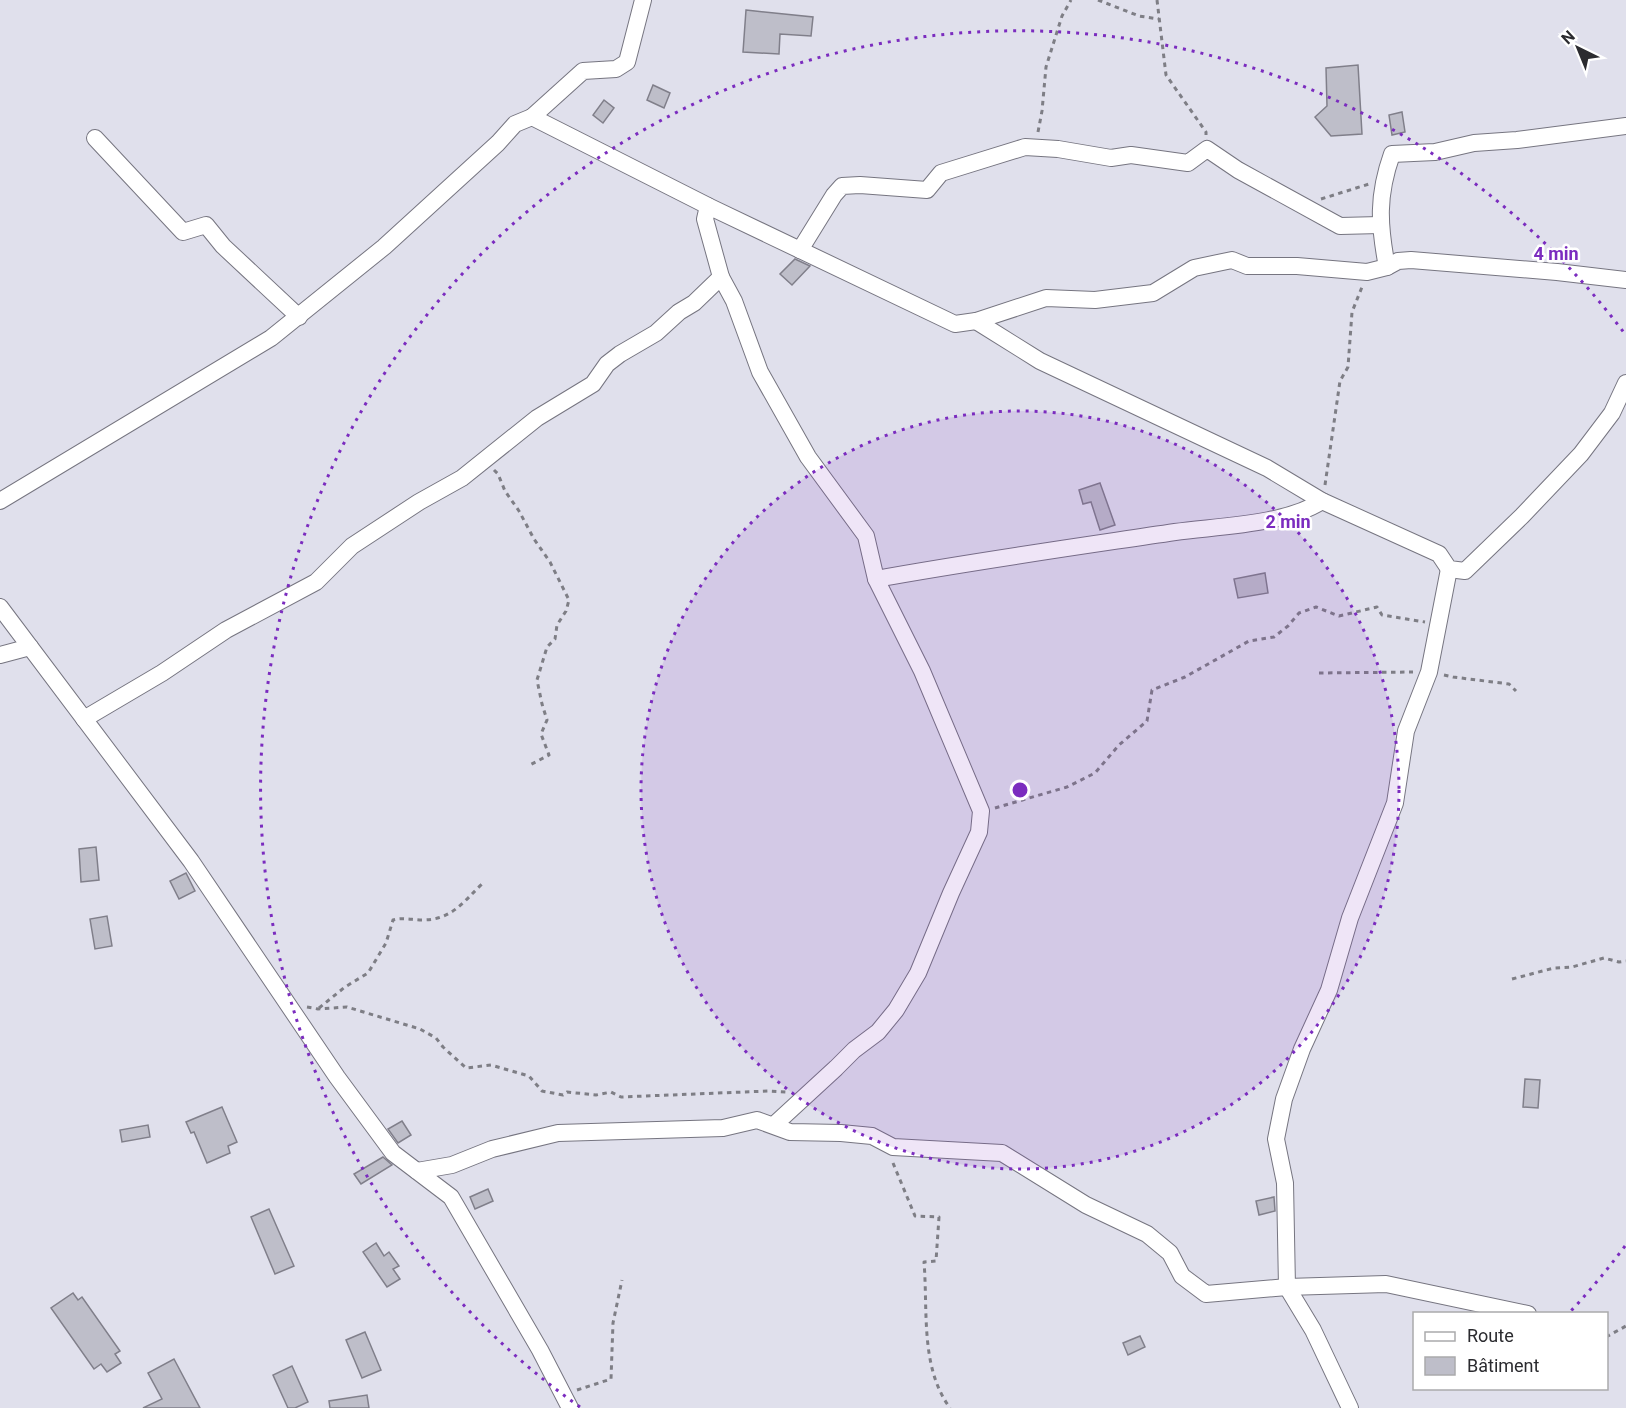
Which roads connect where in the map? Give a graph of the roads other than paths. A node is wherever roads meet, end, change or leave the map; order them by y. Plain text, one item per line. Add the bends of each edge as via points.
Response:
1 (644, 0) edge
2 (532, 117) junction
3 (1626, 126) edge
4 (95, 138) dead end
5 (708, 206) junction
6 (1380, 225) junction
7 (800, 250) junction
8 (1387, 267) junction
9 (721, 277) junction
10 (1626, 280) edge
11 (299, 317) junction
12 (976, 321) junction
13 (1626, 383) edge
14 (0, 501) edge
15 (1322, 501) junction
16 (1449, 569) junction
17 (876, 579) junction
18 (0, 607) edge
19 (30, 647) junction
20 (0, 655) edge
21 (84, 718) junction
22 (774, 1125) junction
23 (417, 1171) junction
24 (1287, 1287) junction
25 (1519, 1312) edge
26 (566, 1401) edge
27 (1350, 1408) edge

1 - 2 street via 627,62 616,69 584,71
2 - 5 street
2 - 11 street via 515,124 384,247
3 - 6 street via 1474,143 1435,152 1392,154 1383,180
4 - 11 street via 183,232 206,225
5 - 7 street
5 - 9 street via 705,219
6 - 7 street via 1340,226 1207,149 1188,163 1025,147 941,173 927,190 842,186
6 - 8 street
7 - 12 street via 955,324
8 - 10 street via 1411,260
8 - 12 street via 1367,272 1247,266 1232,260 1194,268 1153,294 1095,300 1046,297
9 - 17 street via 734,301 759,372 808,457 866,536
9 - 21 street via 656,333 607,364 593,384 537,418 462,478 352,546 316,582 226,630
11 - 14 street via 271,338
12 - 15 street via 1040,361 1267,468
13 - 16 street via 1612,413 1581,454 1465,571
15 - 16 street via 1439,554
15 - 17 street via 1308,510 1246,524
16 - 24 street via 1429,672 1406,731 1395,803 1350,918 1329,990 1284,1100 1276,1139 1285,1183
17 - 22 street via 922,671 981,811 979,832 918,973 896,1010 878,1032
18 - 19 street
19 - 20 street
19 - 21 street
21 - 23 street via 191,861 337,1077 393,1153
22 - 23 street via 757,1120 723,1128 558,1133 492,1149 452,1165
22 - 24 street via 790,1132 872,1136 893,1148 1002,1153 1086,1205 1147,1234 1170,1253 1182,1275 1206,1294
23 - 26 street via 451,1197
24 - 25 street via 1386,1284
24 - 27 street

